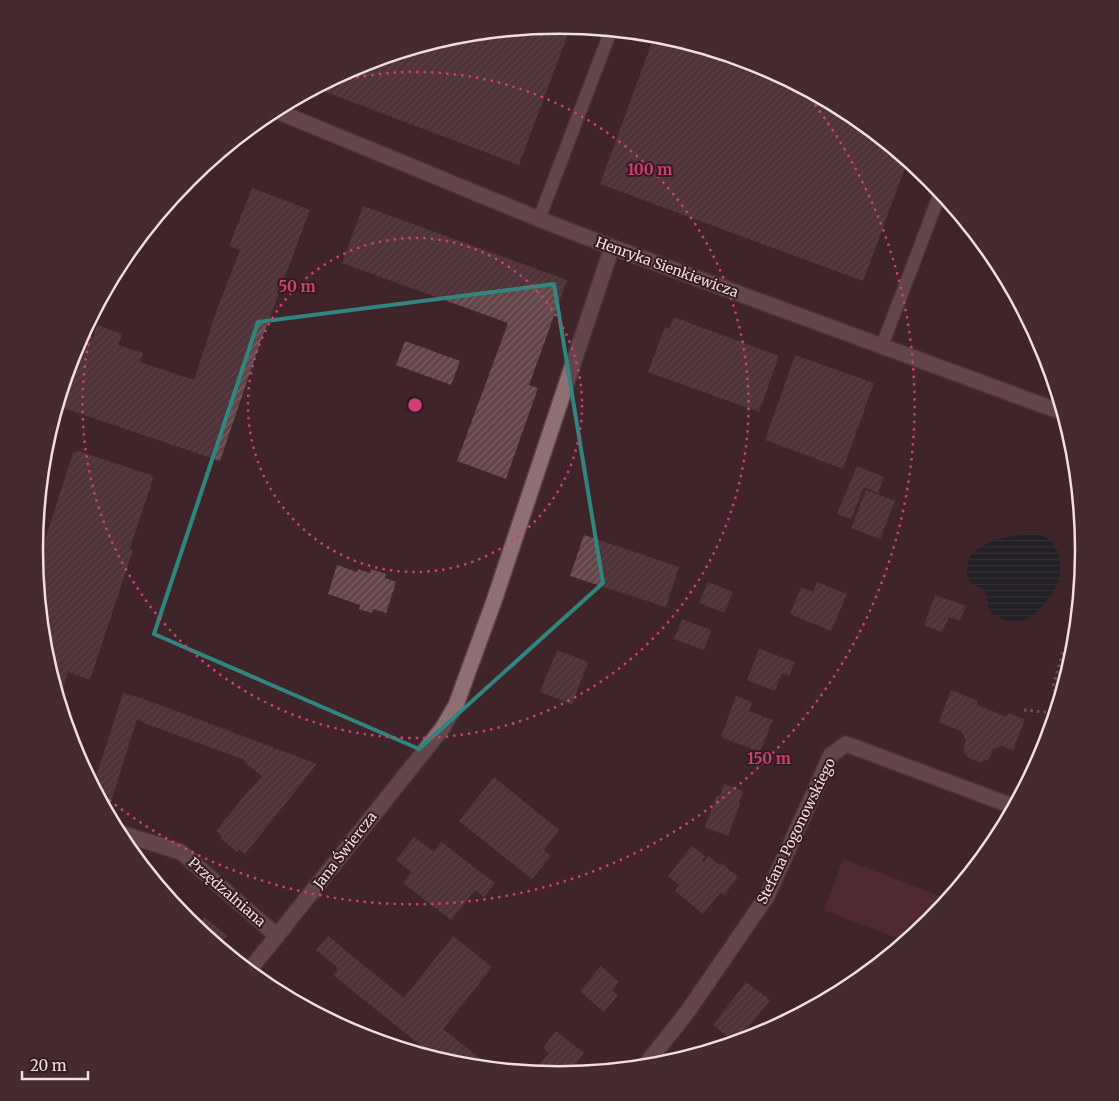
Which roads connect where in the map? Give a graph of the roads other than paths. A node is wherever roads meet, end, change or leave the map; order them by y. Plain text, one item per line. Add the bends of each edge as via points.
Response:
1 (609, 36) edge
2 (283, 114) edge
3 (938, 199) edge
4 (539, 219) junction
5 (612, 247) junction
6 (882, 346) junction
7 (1057, 409) edge
8 (1009, 805) edge
9 (129, 836) edge
10 (278, 936) junction
11 (253, 966) edge
12 (650, 1059) edge

1 - 4 lane
2 - 4 street, Henryka Sienkiewicza
3 - 6 lane
4 - 5 street, Henryka Sienkiewicza
5 - 6 street, Henryka Sienkiewicza
5 - 10 street, Jana Świercza via 494,602 456,705 442,729
6 - 7 street, Henryka Sienkiewicza
8 - 12 street, Stefana Pogonowskiego via 846,744 830,755 767,896 688,1011
9 - 10 street, Przędzalniana via 181,852
10 - 11 street, Jana Świercza

